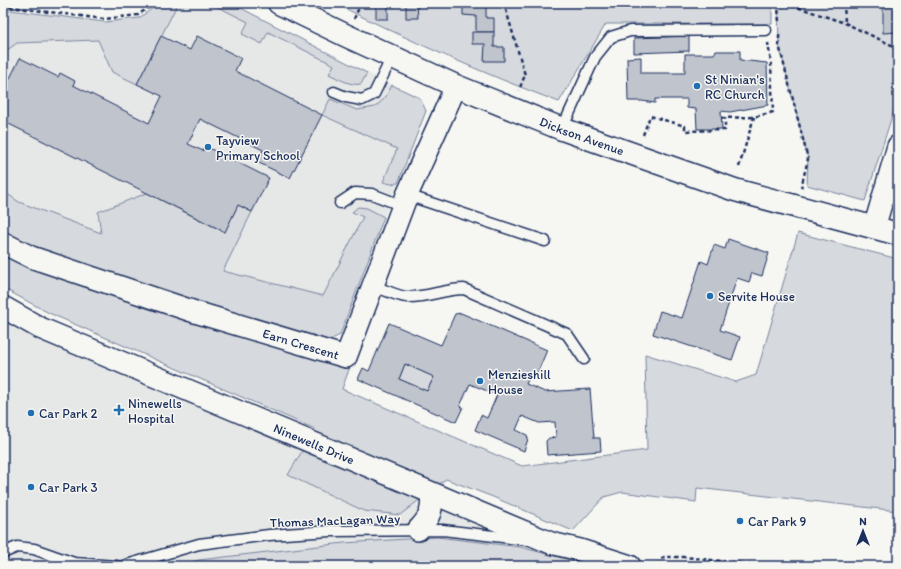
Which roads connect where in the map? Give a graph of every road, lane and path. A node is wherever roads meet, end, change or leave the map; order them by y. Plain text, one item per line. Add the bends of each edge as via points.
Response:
1 (155, 3) edge
2 (279, 3) edge
3 (361, 3) edge
4 (504, 3) edge
5 (778, 3) edge
6 (785, 3) edge
7 (844, 3) edge
8 (3, 9) edge
9 (356, 14) dead end
10 (845, 23) junction
11 (778, 24) dead end
12 (766, 30) joint
13 (779, 31) dead end
14 (898, 48) edge
15 (392, 57) junction
16 (456, 86) junction
17 (520, 90) dead end
18 (334, 92) dead end
19 (754, 117) junction
20 (562, 129) junction
21 (643, 135) dead end
22 (898, 146) edge
23 (739, 167) dead end
24 (801, 188) dead end
25 (405, 201) junction
26 (340, 203) dead end
27 (874, 228) junction
28 (898, 234) edge
29 (545, 241) dead end
30 (3, 243) edge
31 (374, 286) junction
32 (3, 307) edge
33 (584, 359) dead end
34 (431, 493) junction
35 (418, 530) junction
36 (551, 543) junction
37 (3, 552) edge
38 (808, 562) dead end
39 (117, 566) edge
40 (123, 566) edge
41 (630, 566) edge
42 (662, 566) edge
43 (766, 566) edge
44 (796, 566) edge

1 - 8 path via 138,15 104,19 10,7
2 - 15 street, Dickson Avenue
3 - 9 path
4 - 17 path via 525,75
5 - 11 path
6 - 10 path
7 - 10 path
10 - 14 path
12 - 19 path via 771,63 773,112
12 - 20 lane via 630,31 611,37 595,57
13 - 24 path via 779,46 808,159
15 - 16 street, Dickson Avenue
15 - 18 lane via 374,94 362,100
16 - 20 street, Dickson Avenue
16 - 25 street, Earn Crescent
19 - 21 path via 723,118 726,130 686,131 685,126 650,116
19 - 23 path
20 - 27 street, Dickson Avenue via 734,190
22 - 27 street
25 - 26 lane via 355,193
25 - 29 lane
25 - 31 street, Earn Crescent
27 - 28 street, Dickson Avenue
30 - 31 street, Earn Crescent via 31,257 187,310 346,357
31 - 33 lane via 405,298 464,289 567,334
32 - 34 street, Ninewells Drive via 40,328
34 - 35 street via 432,504 428,519
34 - 36 street, Ninewells Drive
35 - 36 lane, Thomas MacLagan Way via 443,530
35 - 40 lane, Thomas MacLagan Way via 269,535 199,544
36 - 41 street, Ninewells Drive
37 - 39 lane via 17,547 34,549 74,563
38 - 44 path
42 - 43 path via 661,560 669,556

